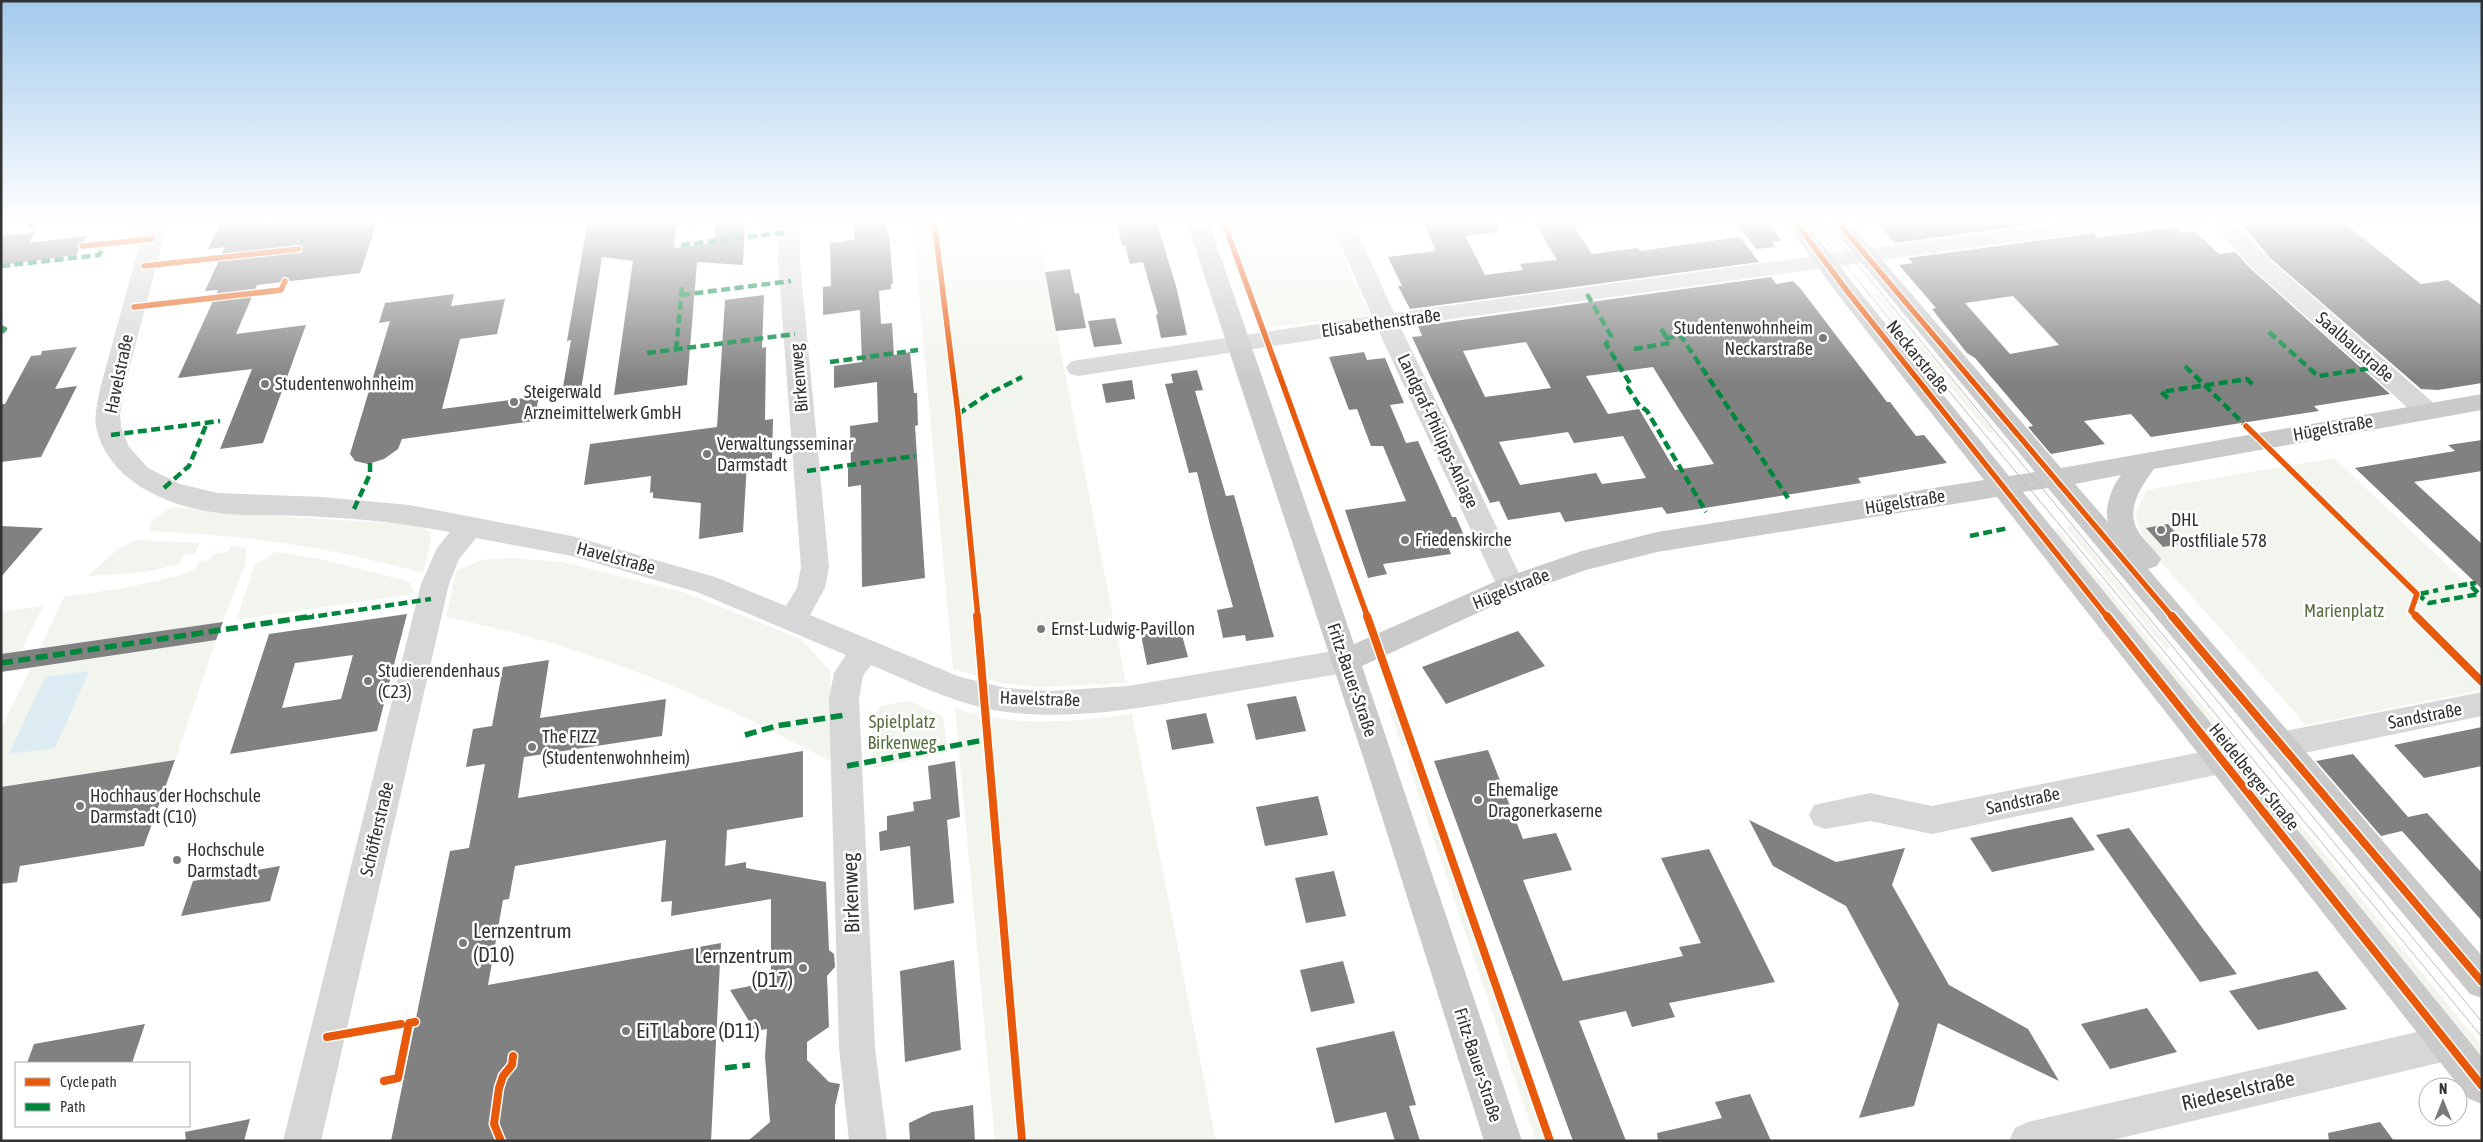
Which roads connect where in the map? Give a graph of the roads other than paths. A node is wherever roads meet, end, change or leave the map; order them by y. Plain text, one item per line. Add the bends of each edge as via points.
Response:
1 (143, 273) edge
2 (790, 273) edge
3 (1215, 273) edge
4 (1365, 273) edge
5 (1743, 273) edge
6 (1835, 273) edge
7 (1881, 273) edge
8 (2272, 273) edge
9 (1386, 322) junction
10 (1238, 344) junction
11 (1078, 368) dead end
12 (2482, 402) edge
13 (2428, 411) junction
14 (2146, 462) junction
15 (2055, 478) junction
16 (2003, 487) junction
17 (470, 526) junction
18 (1511, 586) junction
19 (792, 618) junction
20 (865, 650) junction
21 (2202, 651) junction
22 (1345, 661) junction
23 (2482, 704) edge
24 (2280, 745) junction
25 (2221, 761) junction
26 (1825, 815) dead end
27 (2482, 982) edge
28 (2447, 1043) junction
29 (2482, 1086) edge
30 (302, 1141) edge
31 (868, 1141) edge
32 (1503, 1141) edge
33 (2028, 1141) edge

1 - 17 street, Havelstraße via 108,414 117,448 132,468 155,484 202,500 370,510
2 - 19 street, Birkenweg via 815,567 810,592
3 - 10 main road, Fritz-Bauer-Straße
4 - 9 street, Landgraf-Philipps-Anlage
5 - 9 street, Elisabethenstraße
6 - 16 main road, Neckarstraße
7 - 15 main road, Neckarstraße
8 - 13 street, Saalbaustraße
9 - 10 street, Elisabethenstraße
9 - 18 street, Landgraf-Philipps-Anlage
10 - 11 street, Elisabethenstraße
10 - 22 main road, Fritz-Bauer-Straße
12 - 13 main road, Hügelstraße
13 - 14 main road, Hügelstraße
14 - 15 main road, Hügelstraße
14 - 21 main road via 2126,487 2120,516 2124,532 2193,616
15 - 16 main road, Hügelstraße
15 - 21 main road
16 - 18 main road, Hügelstraße via 1656,542 1582,561
16 - 25 main road, Heidelberger Straße
17 - 19 street, Havelstraße via 633,561 705,584
17 - 30 street, Schöfferstraße via 443,561 435,584
18 - 22 main road, Hügelstraße
19 - 20 street, Havelstraße
20 - 22 street, Havelstraße via 975,694 1042,702 1147,696
20 - 31 street, Birkenweg via 849,673 844,699 857,1048
21 - 24 main road
22 - 32 main road, Fritz-Bauer-Straße
23 - 24 street, Sandstraße
24 - 27 main road
25 - 26 street, Sandstraße via 1932,820 1870,807
25 - 28 main road, Heidelberger Straße
28 - 29 main road, Heidelberger Straße
28 - 33 street, Riedeselstraße

